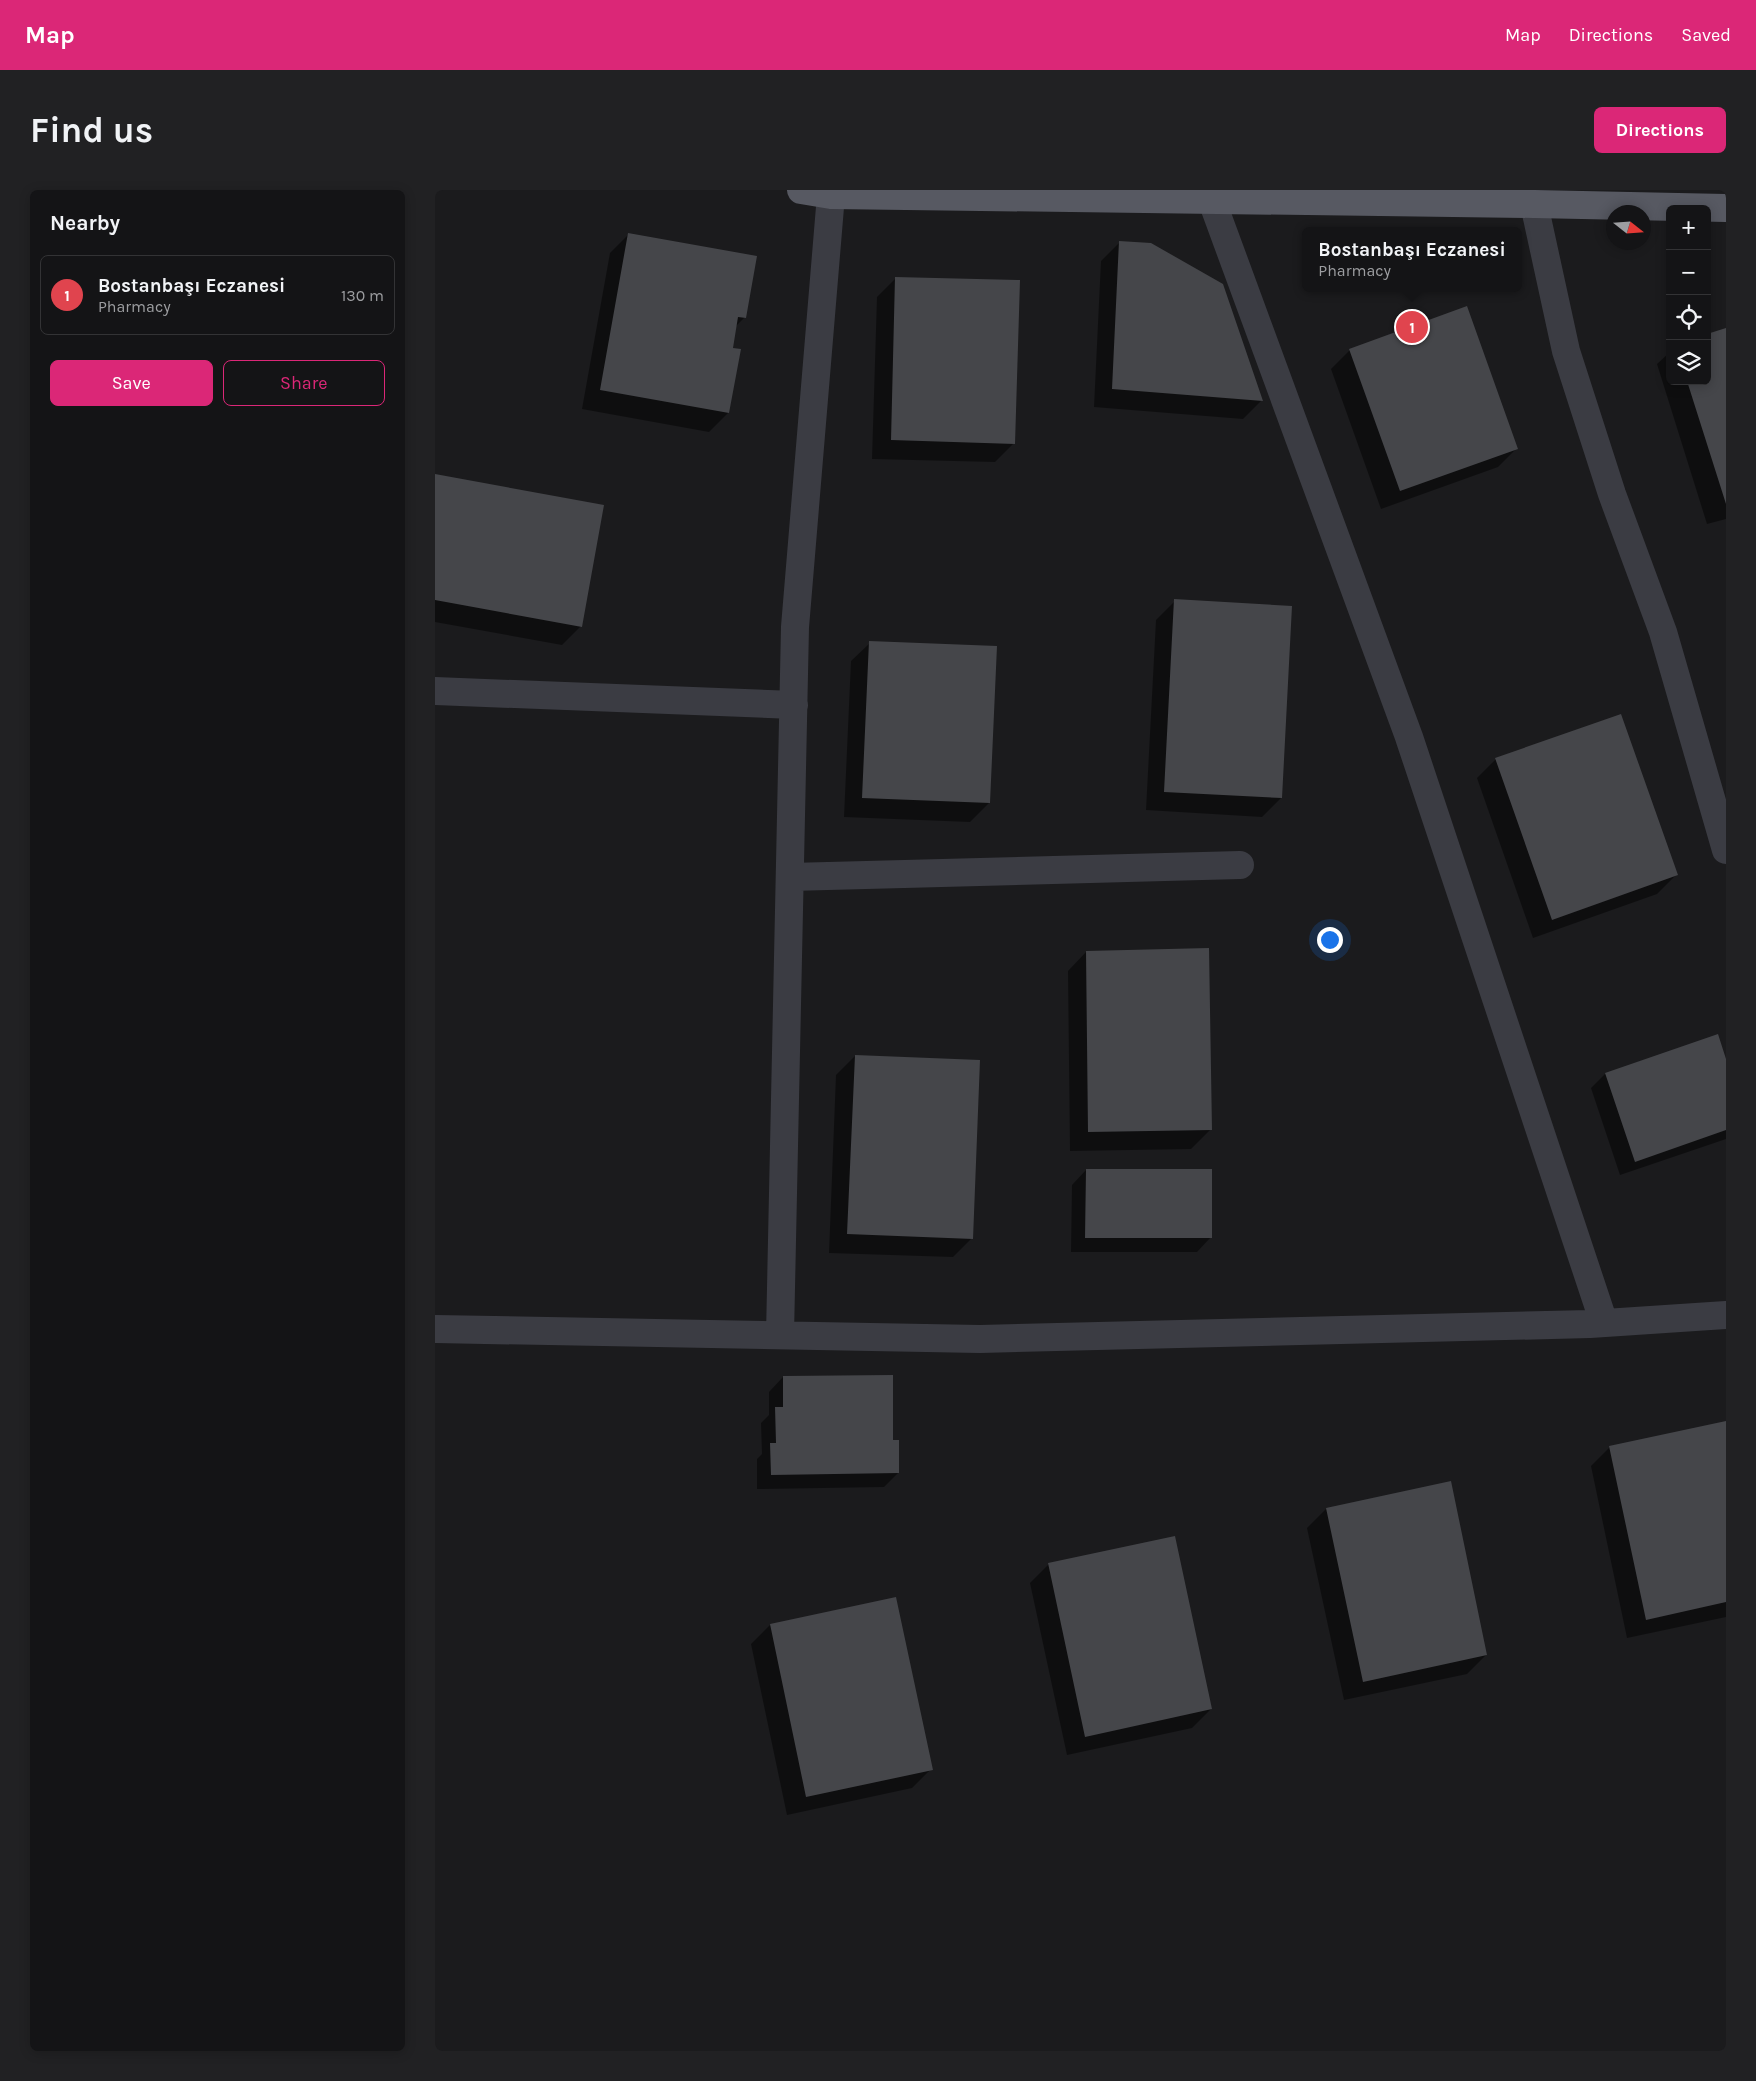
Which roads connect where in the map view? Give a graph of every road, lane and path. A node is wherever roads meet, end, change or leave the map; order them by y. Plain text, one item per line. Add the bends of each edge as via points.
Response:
1 (801, 190) edge
2 (831, 195) junction
3 (1212, 201) junction
4 (1534, 204) junction
5 (1726, 208) edge
6 (435, 690) edge
7 (793, 704) junction
8 (1726, 850) edge
9 (1240, 865) dead end
10 (790, 877) junction
11 (1726, 1315) edge
12 (1604, 1323) junction
13 (435, 1330) edge
14 (780, 1335) junction

1 - 2 main road
2 - 3 main road
2 - 7 street via 795,627
3 - 4 main road
3 - 12 street via 1409,737
4 - 5 main road
4 - 8 street via 1566,351 1612,494 1663,632
6 - 7 street
7 - 10 street
9 - 10 street
10 - 14 street
11 - 12 street
12 - 14 street via 980,1339
13 - 14 street

